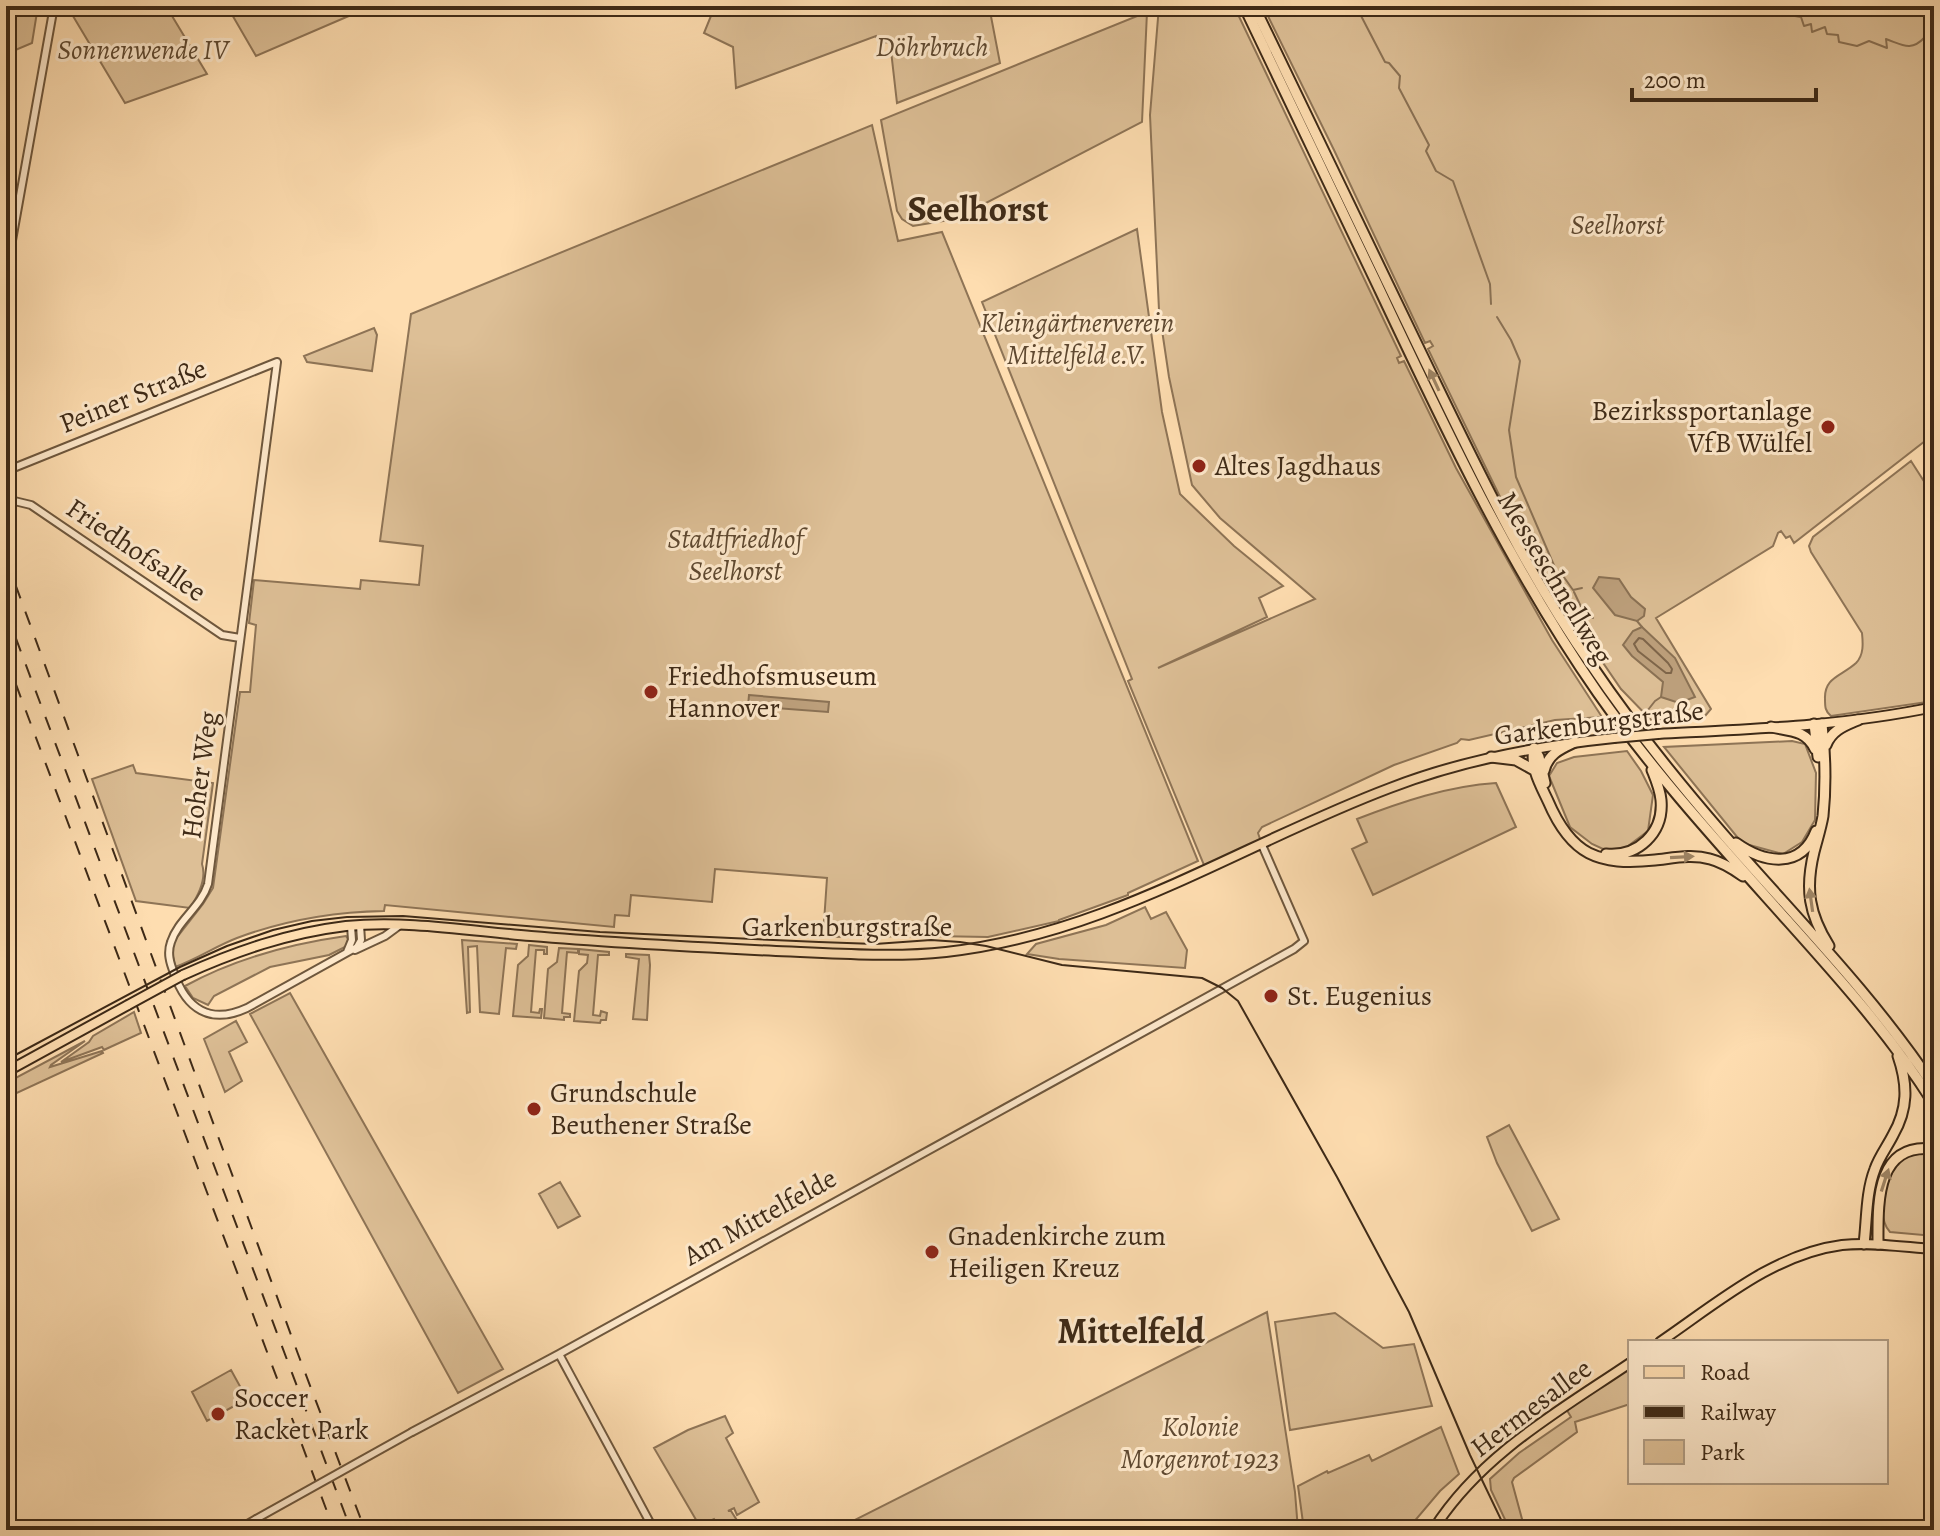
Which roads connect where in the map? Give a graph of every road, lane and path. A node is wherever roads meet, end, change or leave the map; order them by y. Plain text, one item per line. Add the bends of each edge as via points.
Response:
1 (54, 6) edge
2 (1244, 6) edge
3 (1254, 6) edge
4 (6, 274) edge
5 (277, 362) joint
6 (6, 471) edge
7 (6, 499) edge
8 (240, 638) junction
9 (1934, 707) edge
10 (1858, 720) junction
11 (1818, 724) junction
12 (1771, 727) junction
13 (1575, 742) junction
14 (1534, 748) junction
15 (1491, 757) junction
16 (1820, 757) junction
17 (1648, 759) junction
18 (1534, 770) junction
19 (1543, 778) junction
20 (1723, 834) junction
21 (1262, 845) junction
22 (1753, 882) junction
23 (400, 925) junction
24 (355, 926) junction
25 (347, 952) junction
26 (1844, 969) junction
27 (1896, 1049) junction
28 (6, 1072) edge
29 (1934, 1087) edge
30 (1934, 1104) edge
31 (1934, 1149) edge
32 (1864, 1244) junction
33 (1878, 1244) junction
34 (1934, 1249) edge
35 (1663, 1340) edge
36 (559, 1354) junction
37 (1628, 1364) edge
38 (237, 1530) edge
39 (654, 1530) edge
40 (1433, 1530) edge

1 - 4 street
2 - 17 highway, Messeschnellweg via 1511,554 1578,662
20 -> 3 highway, Messeschnellweg via 1592,667 1520,550
5 - 6 street, Peiner Straße
5 - 8 street, Hoher Weg
7 - 8 street, Friedhofsallee via 31,505 222,635
8 - 25 street, Hoher Weg via 208,884 170,945 175,978 193,1006 229,1014
9 - 10 main road, Garkenburgstraße
10 - 11 main road, Garkenburgstraße
10 - 16 highway via 1831,735
11 - 12 main road, Garkenburgstraße
11 - 16 highway
12 - 13 main road, Garkenburgstraße, bridge
12 - 16 highway via 1809,738
13 - 14 main road, Garkenburgstraße
13 - 19 highway via 1548,759
14 - 15 main road, Garkenburgstraße
14 - 18 highway
14 - 19 highway
15 - 18 highway via 1516,760
15 - 21 main road, Garkenburgstraße via 1389,788
16 - 20 highway via 1820,813 1802,851 1789,858 1756,856
26 -> 16 highway via 1818,926 1810,901 1810,873 1823,813
17 - 19 highway via 1661,797 1657,827 1645,843 1616,855 1590,849 1573,837
17 - 22 highway, Messeschnellweg
18 -> 22 highway via 1559,824 1588,853 1621,862 1709,859
20 - 26 highway, Messeschnellweg
21 - 23 main road, Garkenburgstraße via 1079,923 943,953 693,948
21 - 36 street, Am Mittelfelde via 1304,941 1294,949
22 - 27 highway, Messeschnellweg
23 - 24 main road, Garkenburgstraße
23 - 25 street, Hoher Weg
24 - 25 street via 360,944
24 - 28 main road, Garkenburgstraße, bridge via 306,932 231,954
26 - 29 highway, Messeschnellweg
27 - 30 highway, Messeschnellweg
27 - 32 highway via 1906,1099 1871,1181
33 -> 31 highway via 1888,1168 1909,1152
32 - 33 main road
32 - 35 main road via 1802,1254 1769,1269
33 - 34 main road
36 - 38 street, Am Mittelfelde, bridge
36 - 39 street
37 - 40 main road, Hermesallee via 1495,1458

